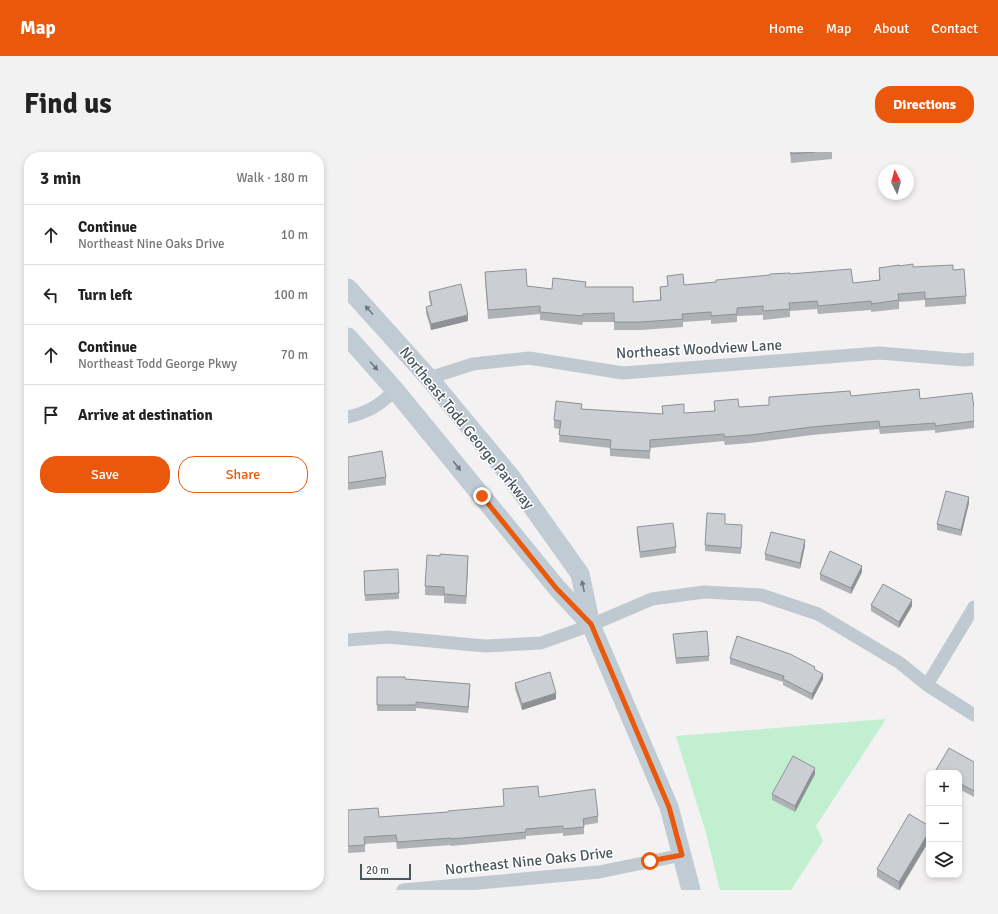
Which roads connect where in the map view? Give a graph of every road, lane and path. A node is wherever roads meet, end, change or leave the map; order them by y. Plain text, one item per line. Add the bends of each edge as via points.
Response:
1 (348, 288) edge
2 (348, 337) edge
3 (974, 359) edge
4 (429, 378) junction
5 (395, 390) junction
6 (348, 418) edge
7 (974, 607) edge
8 (591, 624) junction
9 (348, 640) edge
10 (927, 685) junction
11 (974, 715) edge
12 (682, 855) junction
13 (403, 890) edge
14 (691, 890) edge

4 -> 1 main road, Northeast Todd George Parkway
2 -> 5 main road
3 - 4 street, Northeast Woodview Lane via 879,353 623,373 529,358 473,364
8 -> 4 main road, Northeast Todd George Parkway via 580,574 511,477
5 - 6 street via 382,403
5 -> 8 main road via 556,588
7 - 10 street
8 - 9 street via 541,643 485,646 388,637
8 - 10 street via 652,599 704,592 760,595 818,614 900,663
8 - 12 main road, Northeast Todd George Parkway via 669,807
10 - 11 street
12 - 13 street, Northeast Nine Oaks Drive via 599,872
12 - 14 main road, Northeast Todd George Parkway

